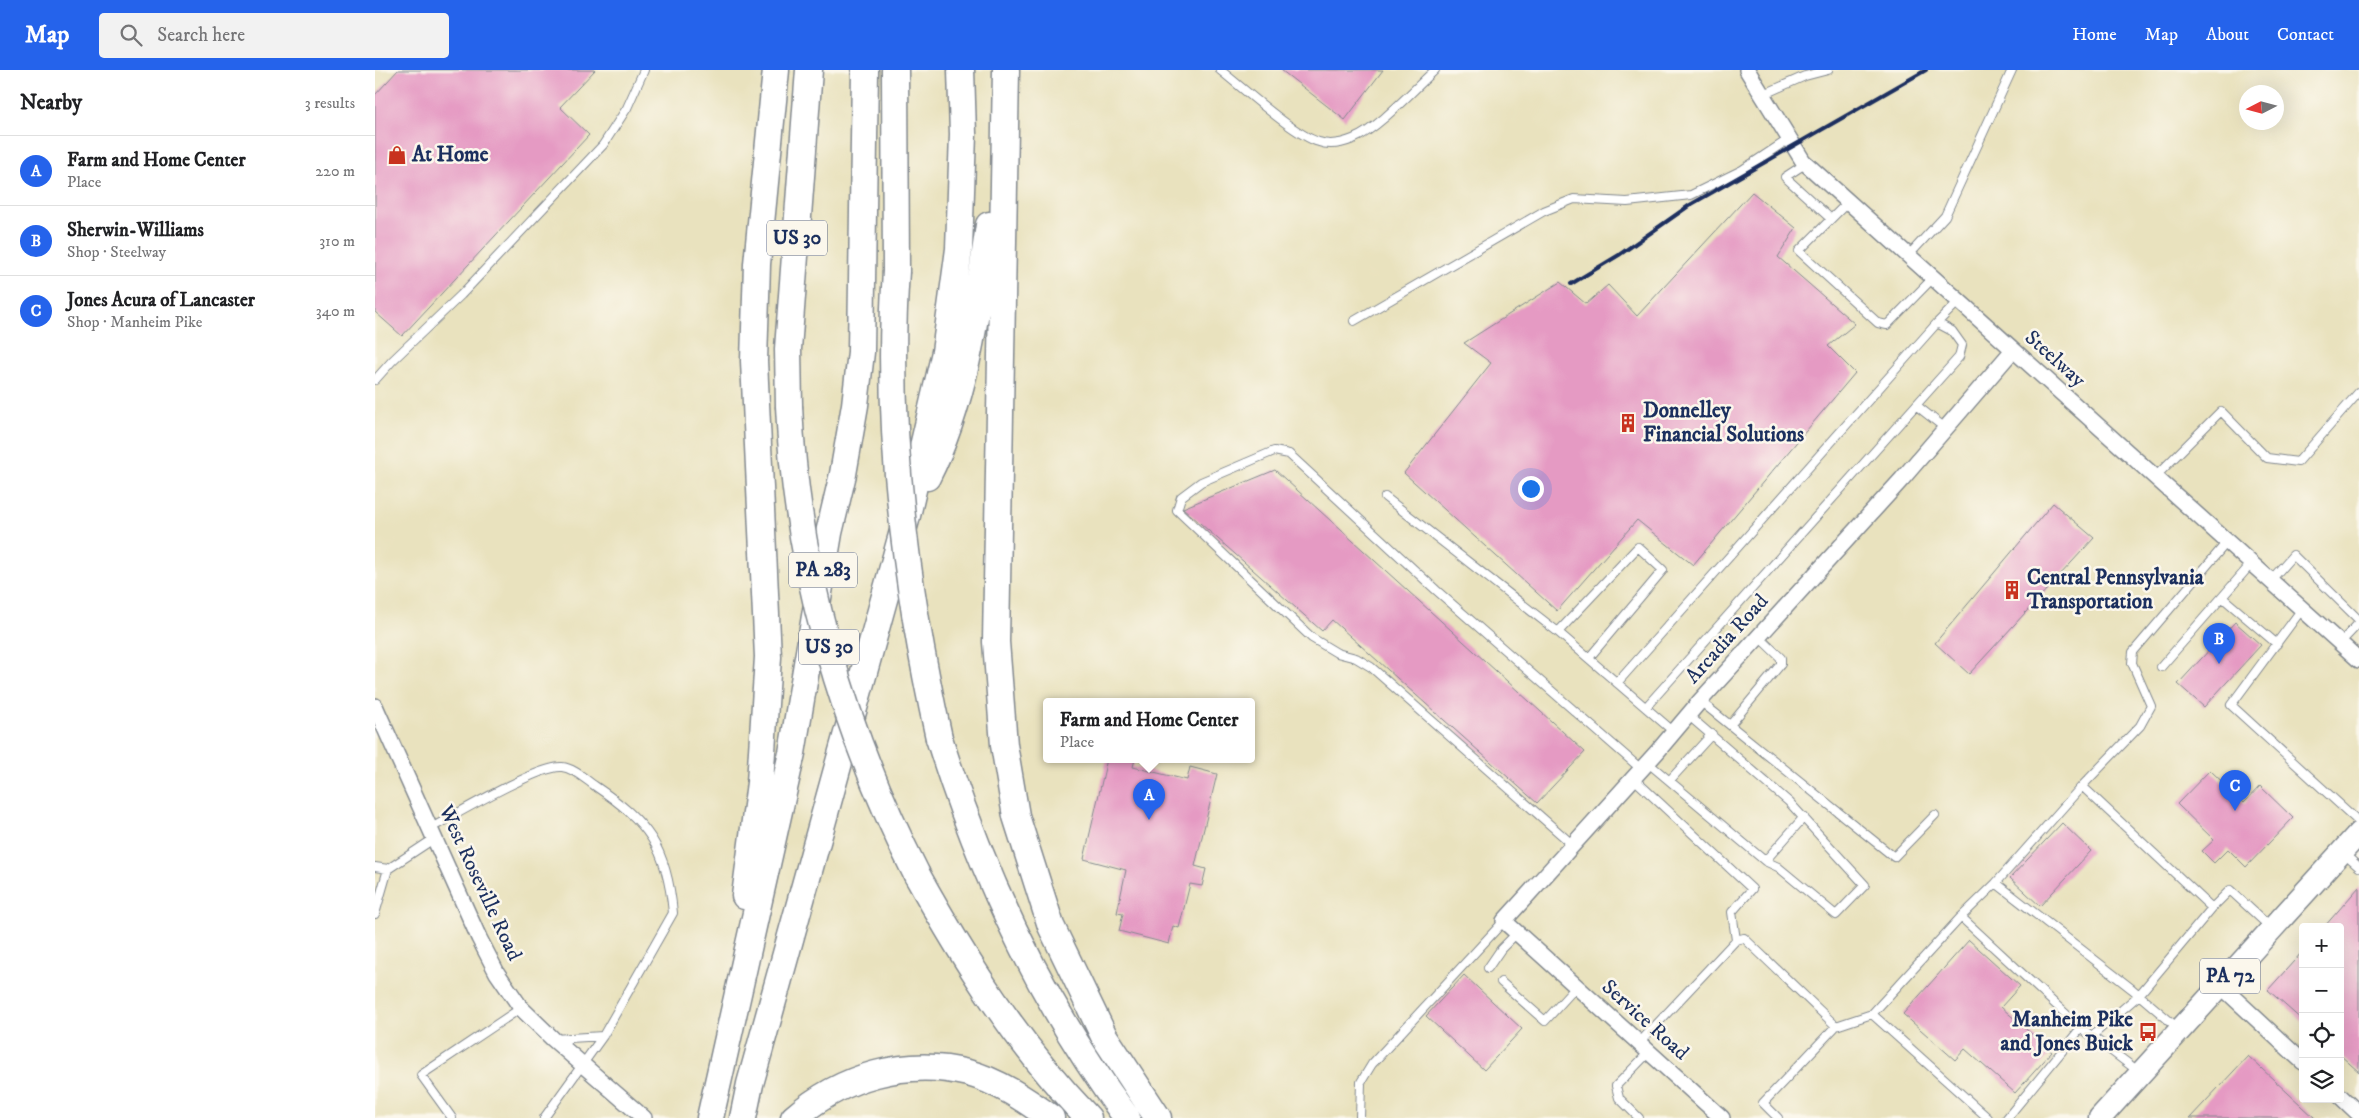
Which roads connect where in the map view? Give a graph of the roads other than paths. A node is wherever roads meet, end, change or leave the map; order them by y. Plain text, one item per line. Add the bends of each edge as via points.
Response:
1 (644, 70) edge
2 (776, 70) edge
3 (809, 70) edge
4 (865, 70) edge
5 (895, 70) edge
6 (961, 70) edge
7 (1006, 70) edge
8 (1220, 70) edge
9 (1435, 70) edge
10 (1747, 70) edge
11 (1828, 70) edge
12 (2012, 70) edge
13 (1762, 95) junction
14 (1005, 113) junction
15 (1789, 139) junction
16 (1805, 164) junction
17 (1848, 202) junction
18 (1831, 219) junction
19 (1908, 256) junction
20 (1933, 278) junction
21 (1959, 301) junction
22 (1354, 320) dead end
23 (1937, 323) junction
24 (2013, 350) junction
25 (375, 380) edge
26 (2359, 392) edge
27 (1917, 406) junction
28 (1945, 428) junction
29 (2155, 477) junction
30 (1385, 497) dead end
31 (905, 520) junction
32 (2227, 542) junction
33 (2251, 563) junction
34 (2271, 580) junction
35 (2223, 598) junction
36 (2302, 609) junction
37 (2359, 622) edge
38 (1558, 632) junction
39 (1759, 636) junction
40 (2340, 642) junction
41 (2277, 644) junction
42 (1589, 658) junction
43 (2359, 660) edge
44 (2161, 667) dead end
45 (1617, 683) junction
46 (1700, 700) junction
47 (375, 706) edge
48 (1646, 707) junction
49 (1688, 715) junction
50 (1731, 724) junction
51 (1674, 732) junction
52 (1712, 734) junction
53 (1640, 770) junction
54 (1669, 780) junction
55 (2082, 786) junction
56 (1935, 815) dead end
57 (1804, 817) junction
58 (2359, 822) edge
59 (433, 833) junction
60 (2359, 833) edge
61 (1573, 844) junction
62 (2341, 852) junction
63 (1765, 861) junction
64 (2359, 866) edge
65 (375, 868) edge
66 (389, 869) junction
67 (1995, 883) junction
68 (2212, 908) junction
69 (375, 914) edge
70 (1961, 917) junction
71 (1504, 922) junction
72 (2271, 928) junction
73 (1517, 933) junction
74 (1736, 940) junction
75 (1488, 968) dead end
76 (1501, 982) dead end
77 (2221, 986) junction
78 (1577, 987) junction
79 (2139, 994) junction
80 (521, 1008) junction
81 (1872, 1014) junction
82 (1836, 1026) junction
83 (2081, 1028) junction
84 (2181, 1030) junction
85 (2093, 1035) junction
86 (603, 1036) junction
87 (553, 1039) junction
88 (1644, 1048) junction
89 (2299, 1058) edge
90 (723, 1063) junction
91 (582, 1064) junction
92 (2141, 1074) junction
93 (2344, 1100) edge
94 (2359, 1114) edge
95 (452, 1118) edge
96 (544, 1118) edge
97 (644, 1118) edge
98 (711, 1118) edge
99 (743, 1118) edge
100 (794, 1118) edge
101 (1051, 1118) edge
102 (1088, 1118) edge
103 (1127, 1118) edge
104 (1158, 1118) edge
105 (1360, 1118) edge
106 (1639, 1118) edge
107 (1722, 1118) edge
108 (1778, 1118) edge
109 (1988, 1118) edge
110 (2007, 1118) edge
111 (2100, 1118) edge

1 - 25 lane via 627,108 603,144 461,295
2 - 90 highway via 757,264 754,361 768,657 764,732
3 - 102 highway, US 30, bridge via 788,349 791,463 811,580 858,745 917,875 1003,1018
4 - 90 highway, PA 283 via 861,352 855,405 829,533 793,753
5 - 103 highway, bridge via 893,379 899,504 925,676 939,738 969,829 1005,914 1050,1000
6 - 31 highway, PA 283 via 963,134 959,249 945,352
7 - 14 highway
8 - 9 lane via 1301,134 1319,142 1335,144 1354,139 1375,125
10 - 13 street, Steelway
11 - 13 lane via 1805,76
12 - 19 lane via 1945,216
13 - 15 street, Steelway
14 - 31 highway via 984,264 961,383 939,454
14 - 104 highway via 997,642 1004,745 1016,816 1051,926 1105,1036
15 - 16 street, Steelway
15 - 22 lane via 1742,170 1691,195 1627,202 1574,199 1544,211
16 - 17 street, Steelway
16 - 18 lane via 1785,177
17 - 18 lane
17 - 19 street, Steelway
18 - 20 lane via 1799,251 1878,323 1887,325
19 - 20 street, Steelway
20 - 21 street, Steelway
21 - 23 lane
21 - 24 street, Steelway
23 - 27 lane via 1952,331 1962,345 1959,357
23 - 45 lane
24 - 28 street, Arcadia Road
24 - 29 street, Steelway
26 - 29 lane via 2298,462 2267,458 2221,411
27 - 28 lane
27 - 48 lane
28 - 39 street, Arcadia Road
29 - 32 street, Steelway
30 - 38 lane
31 - 99 highway, PA 283 via 749,1084
32 - 33 street, Steelway
32 - 55 lane via 2133,652 2133,663 2151,706 2140,726
33 - 34 street, Steelway
33 - 35 lane
34 - 36 street, Steelway
34 - 37 lane via 2293,555
35 - 41 lane
35 - 44 lane
36 - 40 street, Steelway
36 - 41 lane
37 - 40 lane
38 - 42 lane
38 - 42 lane via 1638,547 1663,570
39 - 46 street, Arcadia Road
39 - 50 lane via 1781,658 1781,664
40 - 43 street, Steelway
41 - 58 lane via 2231,705
42 - 45 lane
45 - 48 lane
46 - 49 street, Arcadia Road
46 - 50 lane
47 - 59 street, West Roseville Road
48 - 51 lane
49 - 51 street, Arcadia Road
49 - 52 lane
50 - 56 lane via 1894,856
51 - 53 street, Arcadia Road
52 - 54 lane
52 - 57 lane
53 - 54 lane
53 - 61 street, Arcadia Road
53 - 61 lane via 1436,590 1289,454 1274,451 1241,464 1201,482 1181,497 1177,510 1312,638 1371,667
53 - 74 lane via 1752,889 1732,912
54 - 63 lane
55 - 67 lane
55 - 68 lane
57 - 63 lane
57 - 63 lane via 1865,885 1836,916 1778,867
59 - 66 lane
59 - 80 street, West Roseville Road via 479,938 497,973
59 - 86 lane via 493,794 552,768 563,767 614,799 650,833 666,872 673,913
60 - 62 main road, PA 72
61 - 71 street, Arcadia Road
62 - 64 lane
62 - 72 main road, PA 72
65 - 66 lane
66 - 69 lane
67 - 70 lane
67 - 79 lane
68 - 72 lane via 2230,890
68 - 79 lane
70 - 81 lane
70 - 83 lane
71 - 73 street
71 - 105 lane via 1372,1064 1361,1082
72 - 77 main road, PA 72
73 - 75 lane
73 - 78 street, Service Road
74 - 82 lane via 1744,938
74 - 88 lane
76 - 78 lane via 1545,1021
77 - 84 main road, PA 72
77 - 89 street
78 - 88 street, Service Road
79 - 84 lane
79 - 85 lane
80 - 87 street, West Roseville Road
80 - 95 lane via 421,1075
81 - 82 lane
81 - 109 lane
82 - 108 lane via 1763,1103
83 - 85 lane
83 - 110 lane
84 - 92 main road, PA 72
85 - 92 lane
86 - 87 lane
86 - 91 lane
87 - 91 street, West Roseville Road
88 - 106 lane via 1616,1086 1619,1098
88 - 107 street, Service Road
90 - 98 highway, PA 283
91 - 96 lane
91 - 97 street, West Roseville Road
92 - 111 main road, PA 72
93 - 94 street
100 - 101 highway via 817,1098 847,1083 901,1069 935,1068 968,1073 998,1085

